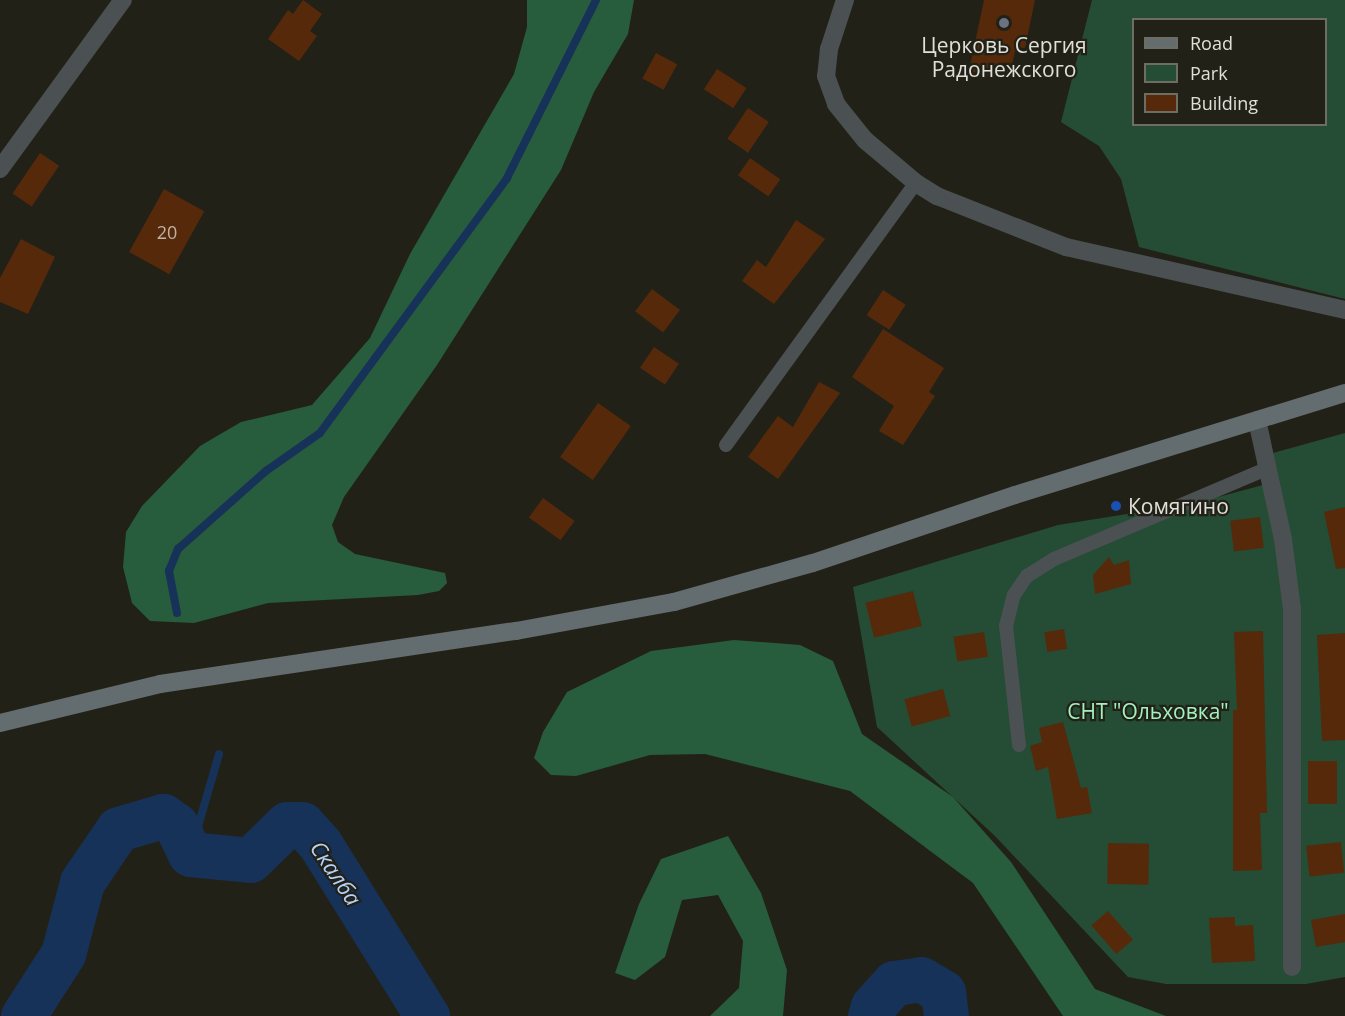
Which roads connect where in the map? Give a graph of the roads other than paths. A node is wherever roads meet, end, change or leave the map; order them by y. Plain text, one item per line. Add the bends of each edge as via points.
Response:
1 (123, 0) edge
2 (845, 0) edge
3 (0, 169) edge
4 (916, 183) junction
5 (1345, 310) edge
6 (1345, 393) edge
7 (1257, 420) junction
8 (726, 445) dead end
9 (1268, 468) junction
10 (0, 723) edge
11 (1019, 745) dead end
12 (1292, 967) dead end

1 - 3 street
2 - 4 street via 829,49 826,76 836,104 865,140
4 - 5 street via 938,196 1066,247
4 - 8 lane
6 - 7 street
7 - 9 street
7 - 10 street via 813,563 674,602 516,631 160,684
9 - 11 lane via 1054,559 1027,576 1014,595 1006,626
9 - 12 street via 1292,609

